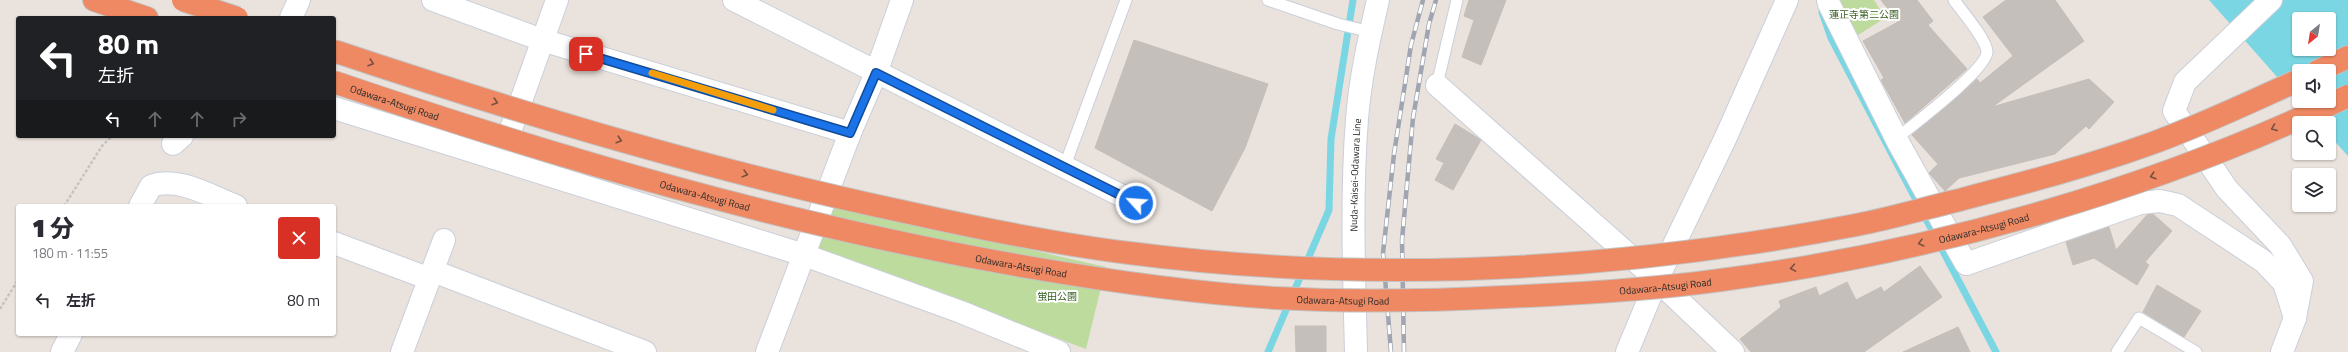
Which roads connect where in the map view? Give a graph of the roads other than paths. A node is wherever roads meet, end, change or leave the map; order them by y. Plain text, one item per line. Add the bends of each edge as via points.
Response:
1 (94, 0) edge
2 (183, 0) edge
3 (299, 0) edge
4 (433, 0) edge
5 (557, 0) edge
6 (734, 0) edge
7 (902, 0) edge
8 (1126, 0) edge
9 (1268, 0) edge
10 (1378, 0) edge
11 (1457, 0) edge
12 (1787, 0) edge
13 (1828, 0) edge
14 (1954, 0) edge
15 (2272, 0) edge
16 (141, 16) edge
17 (231, 16) edge
18 (292, 16) edge
19 (1364, 30) junction
20 (542, 40) junction
21 (336, 52) edge
22 (2348, 57) edge
23 (2333, 64) edge
24 (876, 73) junction
25 (336, 83) edge
26 (2292, 83) edge
27 (1437, 85) joint
28 (2348, 96) edge
29 (336, 109) edge
30 (850, 133) junction
31 (1897, 138) junction
32 (500, 160) junction
33 (1064, 168) junction
34 (1136, 203) dead end
35 (141, 204) edge
36 (231, 204) edge
37 (444, 240) dead end
38 (336, 244) edge
39 (804, 255) junction
40 (431, 275) junction
41 (1657, 280) junction
42 (2295, 318) junction
43 (71, 336) edge
44 (62, 352) edge
45 (402, 352) edge
46 (645, 352) edge
47 (767, 352) edge
48 (1059, 352) edge
49 (1356, 352) edge
50 (1627, 352) edge
51 (1733, 352) edge
52 (2117, 352) edge
53 (2196, 352) edge
54 (2282, 352) edge

1 - 16 highway
2 - 17 highway, bridge
3 - 18 street
4 - 20 street
5 - 20 street
6 - 24 street
7 - 24 street
8 - 33 lane
9 - 19 lane via 1338,24
10 - 19 street, Nuda-Kaisei-Odawara Line
11 - 27 lane
12 - 41 street
13 - 31 street
14 - 31 lane via 1982,39 1987,50 1984,62 1954,91
15 - 42 street via 2185,82 2174,111 2227,189 2280,245 2302,281
19 - 49 street, Nuda-Kaisei-Odawara Line via 1355,182
20 - 30 street
20 - 32 street
21 -> 26 highway, bridge via 666,153 809,192 985,229 1129,253 1286,267 1421,271 1588,263 1720,247 1860,224 2024,183 2151,144
22 - 23 highway
24 - 30 street
24 - 33 street
28 -> 25 highway, Odawara-Atsugi Road, bridge via 2312,113 2161,173 2036,214 1870,256 1721,280 1575,294 1432,301 1274,298 1111,281 966,256 800,221 634,176
27 - 41 street
29 - 32 street
30 - 39 street
31 - 42 street via 1966,264 2140,203 2160,201 2178,205 2263,261 2284,283
32 - 39 street
33 - 34 street
35 - 36 street via 151,186 162,182 174,183
37 - 40 street
38 - 40 street
39 - 47 street
39 - 48 street via 961,312
40 - 45 street
40 - 46 street
41 - 50 street
41 - 51 street
42 - 54 street
43 - 44 street
52 - 53 lane via 2139,318

